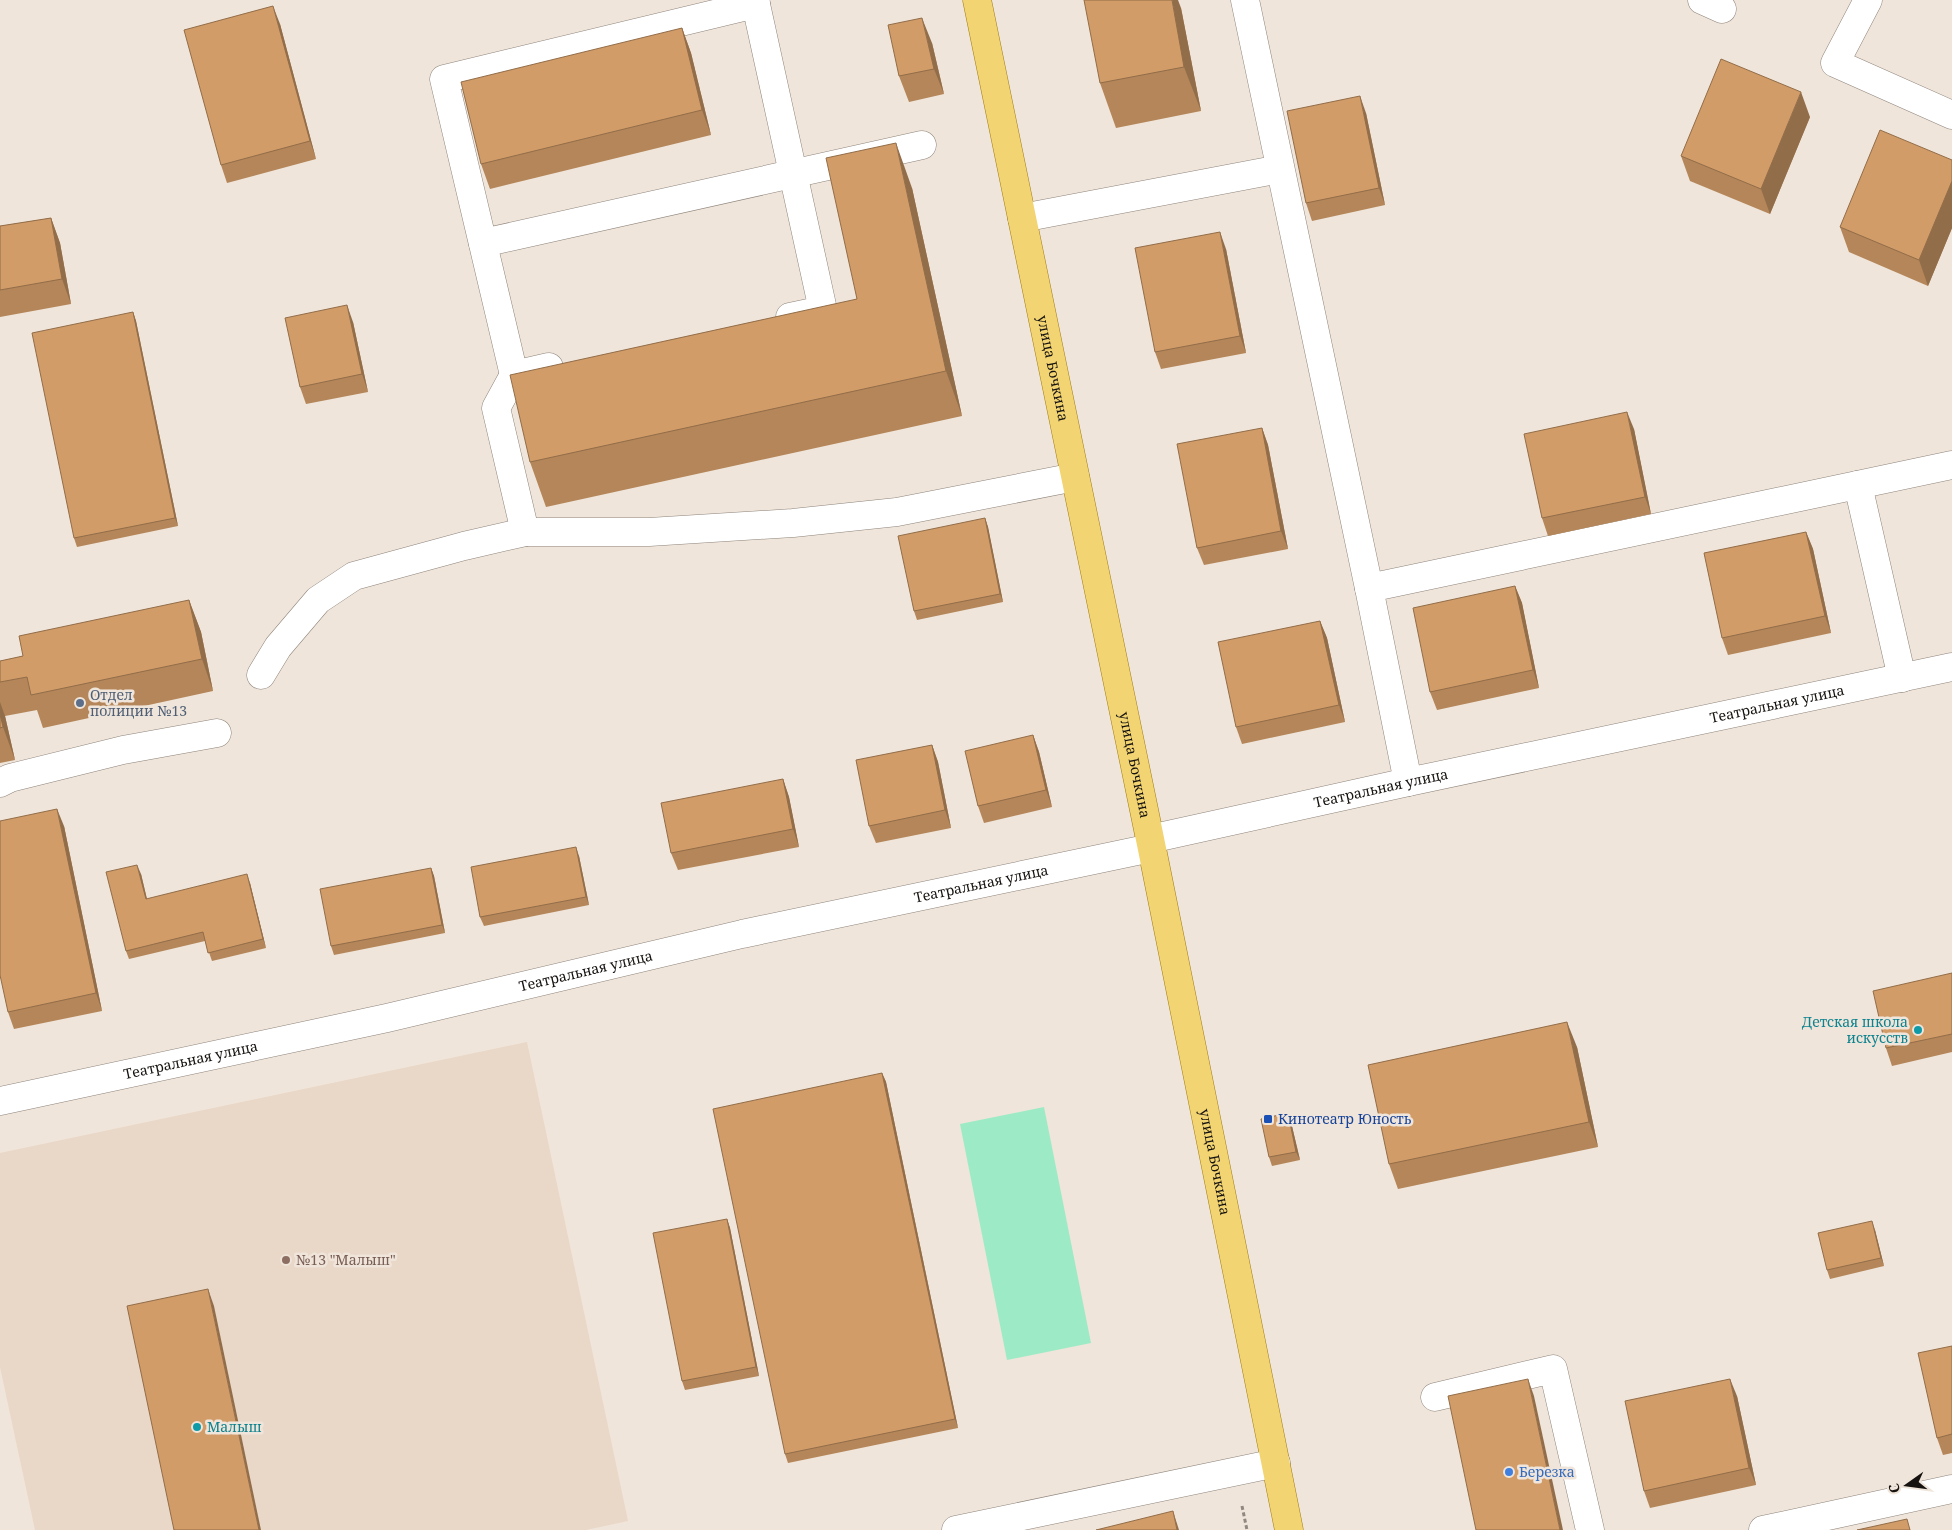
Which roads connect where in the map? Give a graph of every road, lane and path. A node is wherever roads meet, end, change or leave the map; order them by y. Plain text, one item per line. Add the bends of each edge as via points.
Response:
1 (977, 0) edge
2 (1245, 0) edge
3 (1868, 0) edge
4 (755, 2) edge
5 (1952, 115) edge
6 (922, 145) dead end
7 (1280, 169) junction
8 (794, 173) junction
9 (1022, 218) junction
10 (483, 243) junction
11 (765, 322) edge
12 (572, 363) edge
13 (514, 375) junction
14 (1952, 465) edge
15 (1075, 477) junction
16 (1858, 485) junction
17 (525, 532) junction
18 (1368, 588) junction
19 (1952, 667) edge
20 (261, 675) dead end
21 (1902, 678) junction
22 (217, 733) dead end
23 (1408, 782) junction
24 (0, 783) edge
25 (1150, 844) junction
26 (0, 1101) edge
27 (1435, 1397) dead end
28 (1276, 1463) junction
29 (1952, 1489) edge
30 (1241, 1499) dead end
31 (956, 1530) edge
32 (1247, 1530) edge
33 (1289, 1530) edge
34 (1590, 1530) edge
35 (1763, 1530) edge

1 - 9 main road, улица Бочкина
2 - 7 street
3 - 5 street via 1834,63
4 - 8 street
4 - 10 street via 444,79
6 - 8 street
7 - 9 street
7 - 18 street
8 - 10 street
8 - 11 street via 823,310
9 - 15 main road, улица Бочкина
10 - 13 street
12 - 13 street
13 - 17 street via 496,408
14 - 16 street
15 - 17 street via 897,512 793,523 649,532
15 - 25 main road, улица Бочкина
16 - 18 street
16 - 21 street
17 - 20 street via 354,576 318,600 278,647
18 - 23 street
19 - 21 street, Театральная улица
21 - 23 street, Театральная улица
22 - 24 street via 123,750
23 - 25 street, Театральная улица
25 - 26 street, Театральная улица via 742,934 387,1018
25 - 28 main road, улица Бочкина
27 - 34 street via 1553,1369
28 - 31 street
28 - 33 main road, улица Бочкина
29 - 35 street
30 - 32 path

